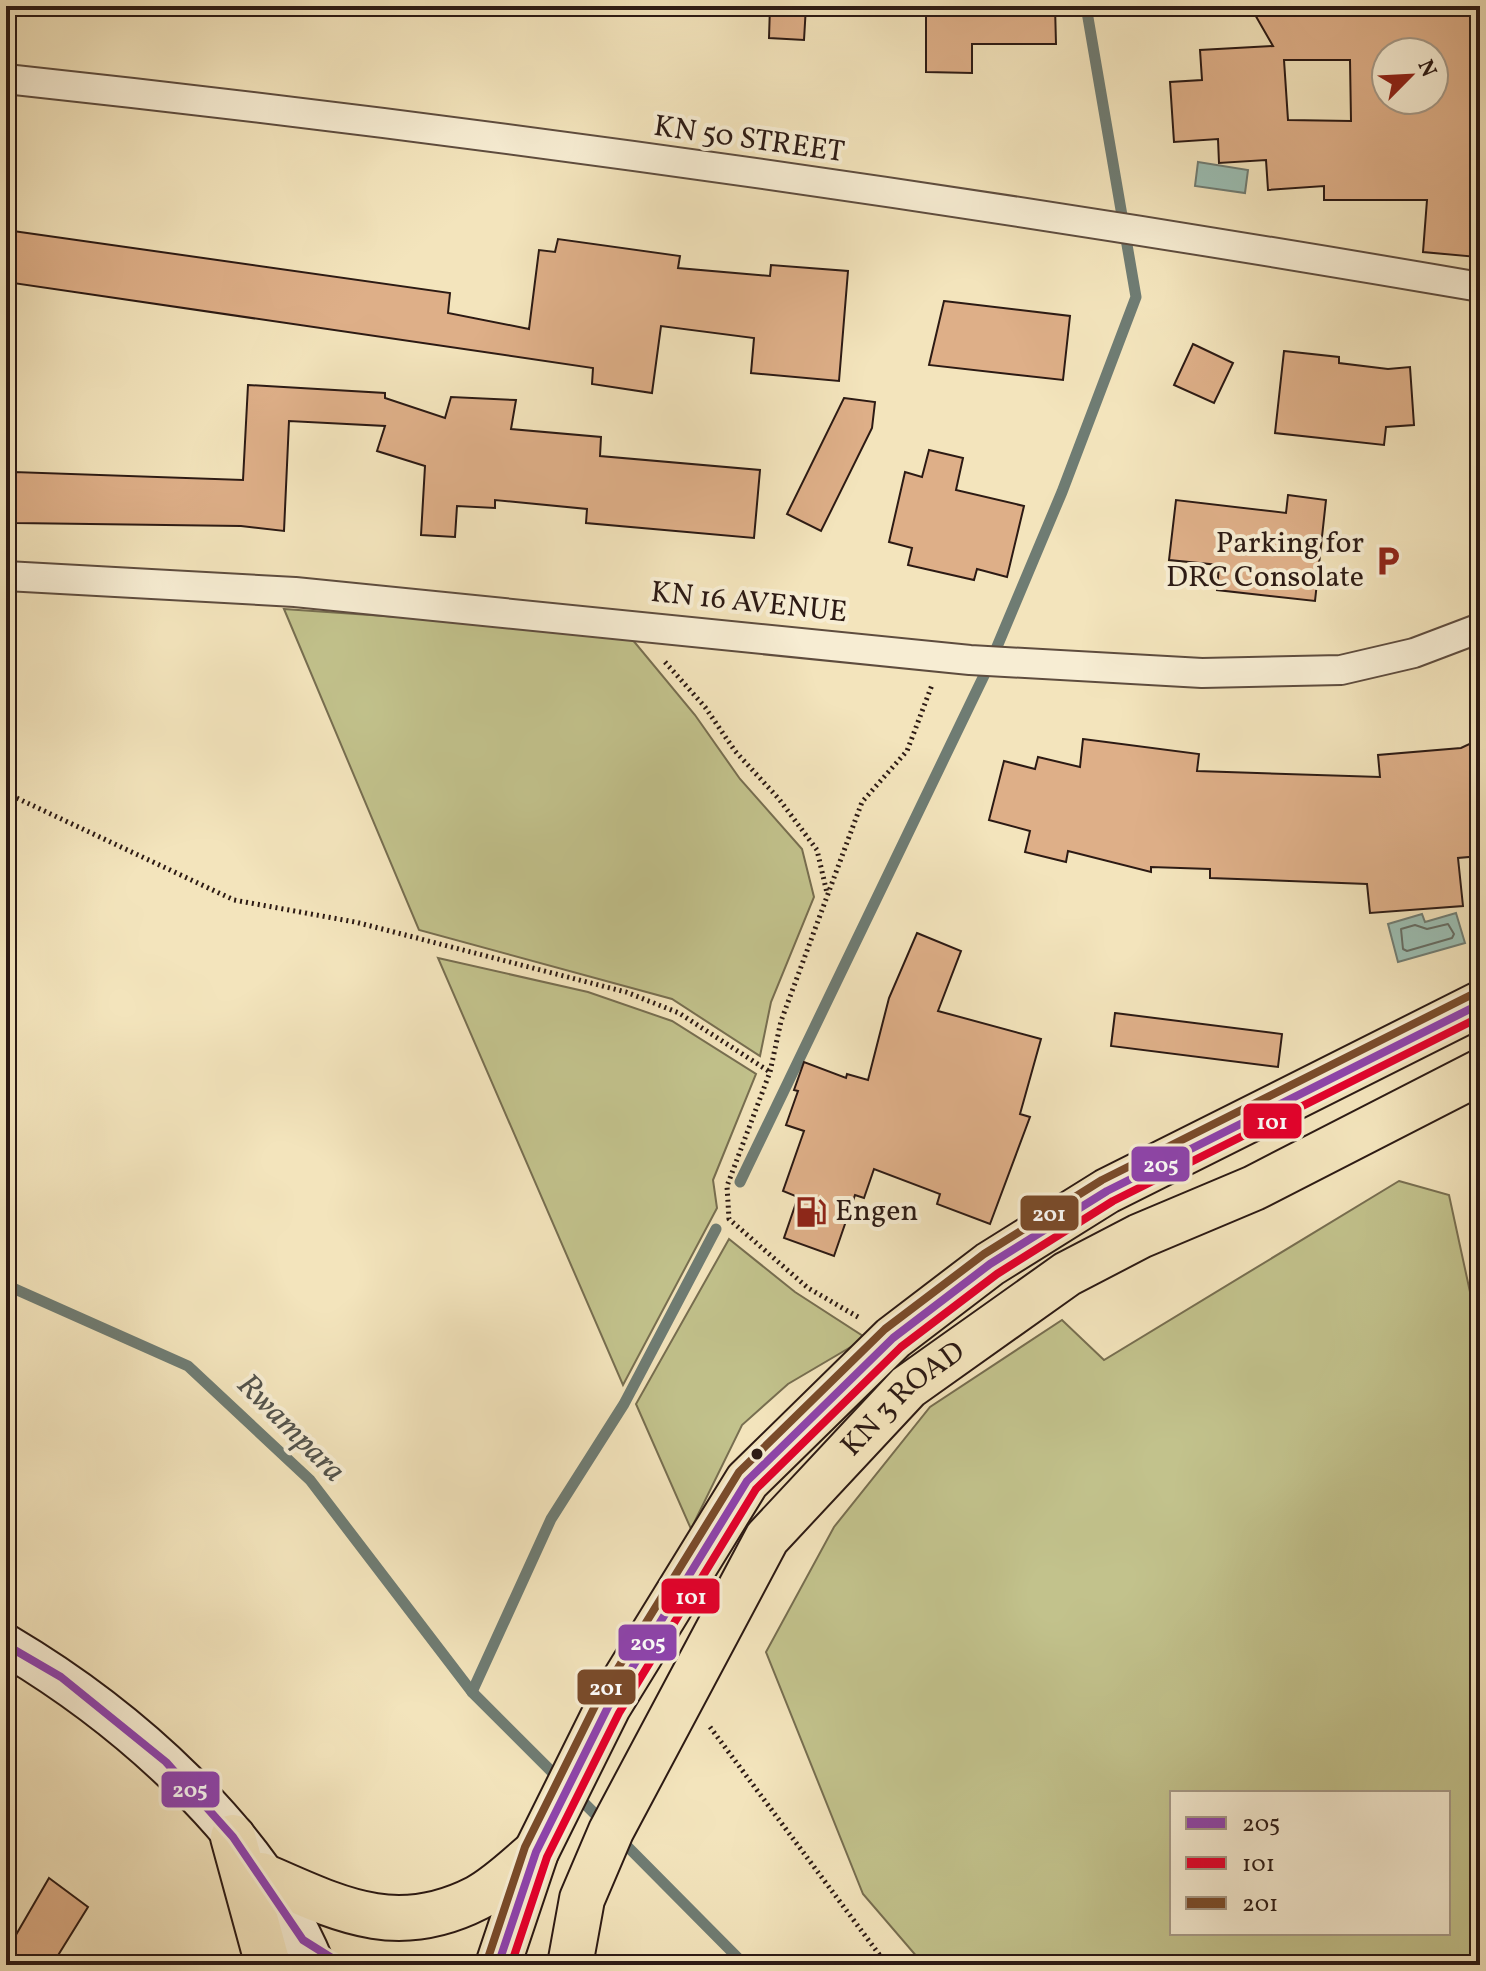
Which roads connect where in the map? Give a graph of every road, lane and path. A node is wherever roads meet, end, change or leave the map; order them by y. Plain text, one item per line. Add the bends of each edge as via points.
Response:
1 (6, 79) edge
2 (1480, 287) edge
3 (6, 576) edge
4 (638, 626) junction
5 (1480, 628) edge
6 (949, 658) junction
7 (6, 793) edge
8 (827, 894) junction
9 (1480, 1004) edge
10 (770, 1072) junction
11 (1480, 1072) edge
12 (893, 1338) junction
13 (6, 1645) edge
14 (683, 1691) junction
15 (233, 1837) junction
16 (536, 1852) junction
17 (261, 1875) junction
18 (308, 1952) edge
19 (268, 1965) edge
20 (343, 1965) edge
21 (498, 1965) edge
22 (570, 1965) edge
23 (887, 1965) edge

1 - 2 street, KN 50 STREET via 345,116 1020,213
3 - 4 street, KN 16 AVENUE via 295,592
4 - 6 street, KN 16 AVENUE
4 - 8 path via 817,850
5 - 6 street, KN 16 AVENUE via 1414,653 1341,670 1202,673
6 - 8 path via 933,682 907,751 862,802
7 - 10 path via 234,900 355,922 626,992 679,1013
8 - 10 path via 781,1021
9 - 12 highway, KN 3 ROAD via 1107,1191 990,1264
10 - 12 path via 727,1186 729,1219 808,1288
11 - 14 highway, KN 3 ROAD via 1254,1188 1140,1236 1067,1274 908,1387 767,1538
12 - 16 highway, KN 3 ROAD via 747,1481 608,1707
13 - 15 main road via 113,1716 166,1762
14 - 22 highway, KN 3 ROAD via 582,1899
14 - 23 path
15 - 17 main road
15 - 19 highway
16 - 17 highway via 480,1897 437,1914 390,1920 345,1912
16 - 21 highway, KN 3 ROAD
17 - 18 main road
18 - 20 main road

